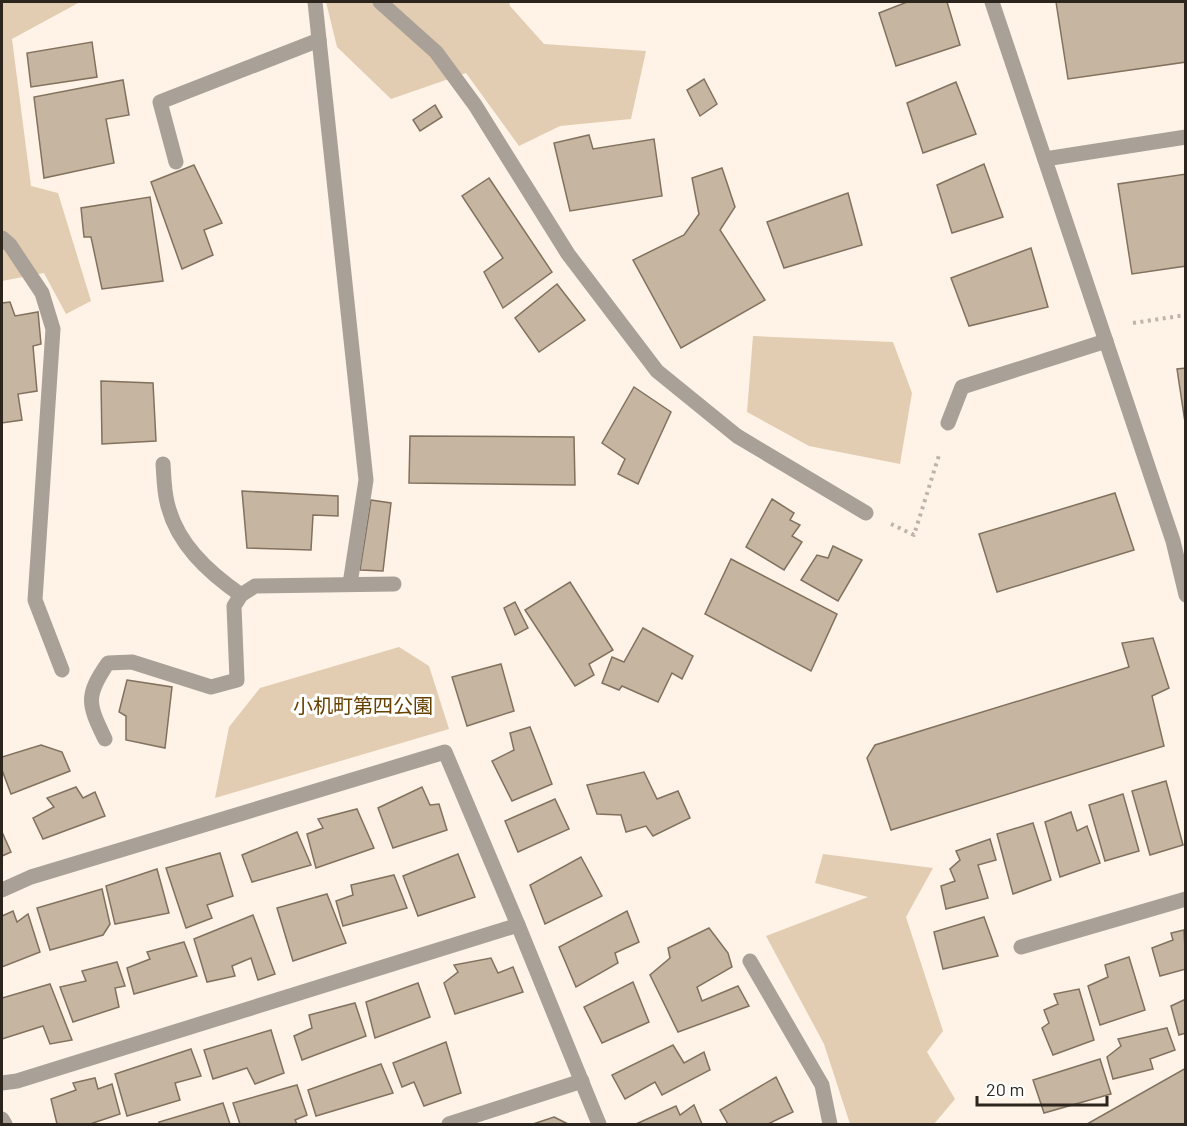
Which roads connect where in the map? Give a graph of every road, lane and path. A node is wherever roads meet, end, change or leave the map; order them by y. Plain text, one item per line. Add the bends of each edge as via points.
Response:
1 (315, 2) edge
2 (380, 2) edge
3 (992, 2) edge
4 (319, 40) junction
5 (1185, 137) edge
6 (1045, 159) junction
7 (176, 162) dead end
8 (2, 238) edge
9 (1185, 315) edge
10 (1104, 335) junction
11 (948, 423) joint
12 (163, 464) dead end
13 (866, 513) joint
14 (350, 584) junction
15 (394, 584) dead end
16 (241, 595) junction
17 (1185, 595) edge
18 (62, 670) dead end
19 (105, 739) dead end
20 (2, 890) edge
21 (1185, 899) edge
22 (518, 925) junction
23 (1021, 947) dead end
24 (750, 960) dead end
25 (582, 1081) junction
26 (2, 1083) edge
27 (2, 1119) edge
28 (5, 1125) edge
29 (449, 1125) edge
30 (598, 1125) edge
31 (830, 1125) edge

1 - 4 street
2 - 13 street via 436,52 475,105 568,254 657,371 737,436
3 - 6 street
4 - 7 street via 160,102
4 - 14 street via 366,480
5 - 6 street
6 - 10 street
8 - 18 street via 42,293 53,329 36,600
9 - 10 path
10 - 11 street via 962,387
10 - 17 street via 1173,542
11 - 13 path via 914,535
12 - 16 street via 167,502 176,529 215,577
14 - 15 street
14 - 16 street via 255,586
16 - 19 street via 234,606 237,680 211,687 132,662 108,663 95,681 90,702
20 - 22 street via 31,877 445,752
21 - 23 street
22 - 25 street
22 - 26 street
24 - 31 street via 822,1085
25 - 29 street
25 - 30 street
27 - 28 street

